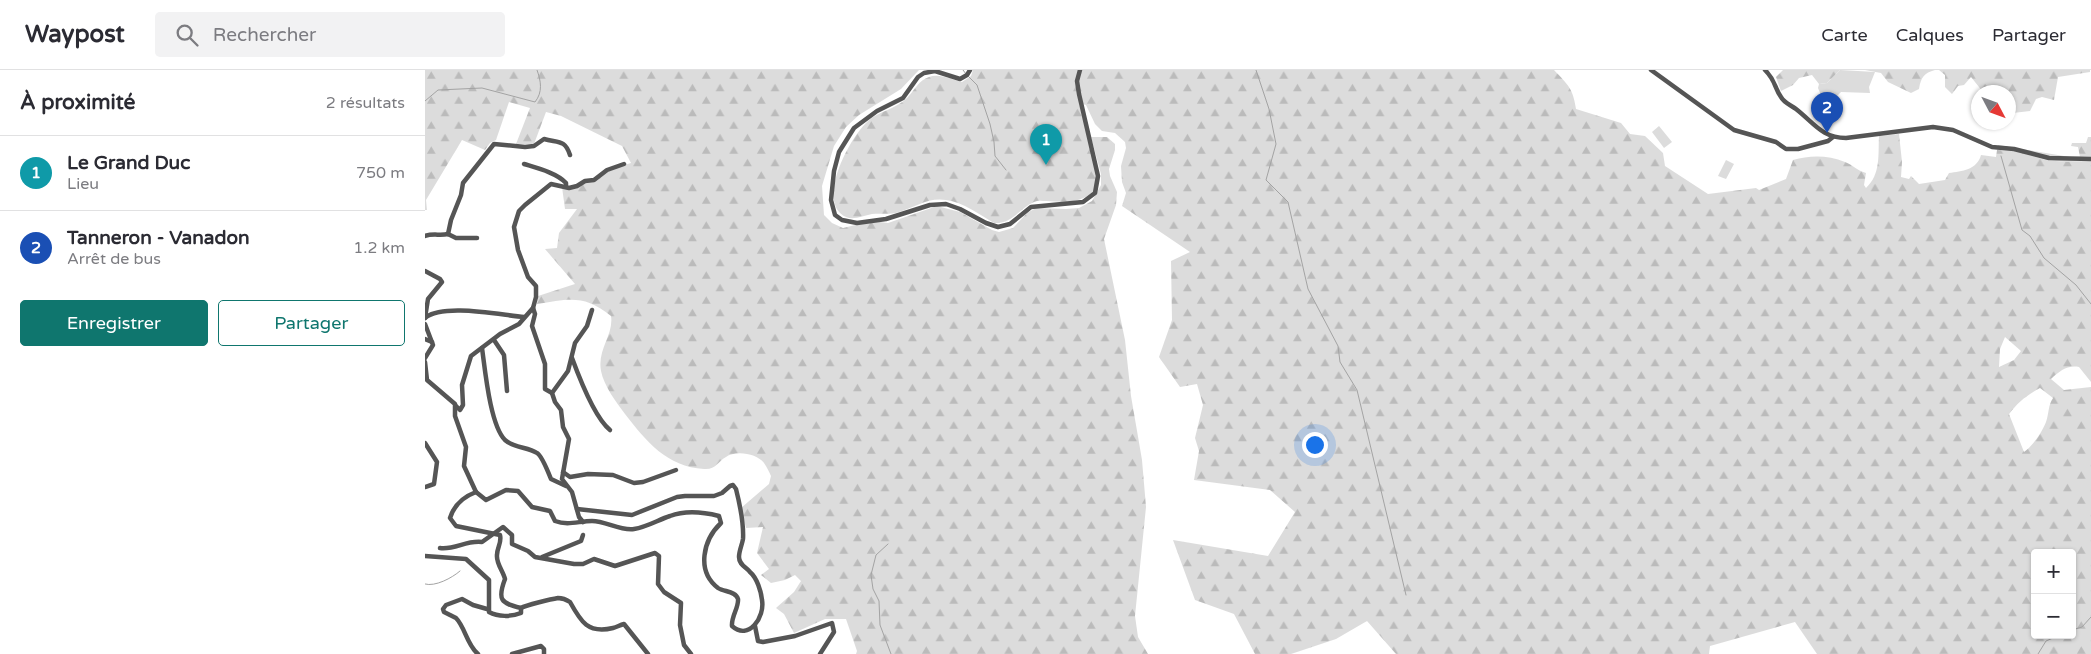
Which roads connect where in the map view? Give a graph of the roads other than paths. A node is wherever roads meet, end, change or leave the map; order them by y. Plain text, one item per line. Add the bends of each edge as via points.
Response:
1 (970, 70) edge
2 (1080, 70) edge
3 (1651, 70) edge
4 (1765, 70) edge
5 (1833, 137) junction
6 (570, 155) dead end
7 (2091, 158) edge
8 (524, 164) dead end
9 (624, 164) dead end
10 (566, 186) junction
11 (448, 234) junction
12 (425, 236) edge
13 (477, 238) dead end
14 (425, 271) edge
15 (427, 300) edge
16 (533, 308) junction
17 (592, 310) dead end
18 (524, 317) junction
19 (425, 318) edge
20 (425, 324) edge
21 (425, 338) edge
22 (494, 340) junction
23 (432, 342) junction
24 (482, 348) junction
25 (572, 357) junction
26 (425, 358) edge
27 (425, 362) edge
28 (507, 391) dead end
29 (552, 393) junction
30 (455, 404) junction
31 (610, 430) dead end
32 (425, 443) edge
33 (676, 470) dead end
34 (563, 472) junction
35 (568, 486) junction
36 (425, 488) edge
37 (476, 492) junction
38 (577, 509) junction
39 (583, 522) junction
40 (495, 533) junction
41 (583, 535) dead end
42 (440, 548) dead end
43 (425, 556) edge
44 (541, 558) junction
45 (521, 608) junction
46 (487, 609) junction
47 (755, 626) junction
48 (478, 654) edge
49 (513, 654) edge
50 (543, 654) edge
51 (648, 654) edge
52 (691, 654) edge
53 (820, 654) edge

1 - 2 street via 960,79 935,71 924,73 903,98 854,128 839,152 834,171 831,200 835,215 857,223 886,219 929,205 946,204 998,228 1010,224 1031,207 1083,202 1095,193 1098,176 1079,94 1077,81
3 - 5 street via 1734,130 1776,142 1786,149 1799,149
4 - 5 street via 1775,81 1782,99 1822,132
5 - 7 street via 1933,127 1945,128 1992,148 2014,149 2049,158
6 - 11 street via 563,142 544,139 525,148 494,144 463,183
8 - 10 street via 564,180
9 - 10 street via 607,170 594,180
10 - 16 street via 551,184 543,188 519,212 514,227 528,277 536,286
11 - 12 street
11 - 13 street via 456,238
14 - 15 street via 442,282
15 - 19 street
16 - 18 street
16 - 29 street via 532,326 545,364 545,388
17 - 25 street via 587,326 575,343
18 - 19 street via 445,311 434,312
18 - 22 street via 519,324
20 - 23 street
21 - 23 street
22 - 24 street
22 - 28 street via 504,355
23 - 26 street
24 - 30 street via 470,359 462,385 461,410
24 - 35 street via 485,382 502,436 511,444 538,453 553,481
25 - 29 street via 568,371
25 - 31 street via 603,423
27 - 30 street via 429,383
29 - 34 street via 569,439
30 - 37 street via 455,416 466,447 465,466
32 - 36 street via 438,465 435,484
33 - 34 street via 634,483 613,475 570,477
34 - 35 street via 562,479
35 - 38 street
37 - 39 street via 486,500 506,490 518,491 532,507 550,511 555,521 563,525
37 - 40 street via 456,505 451,522 456,526
38 - 39 street
38 - 47 street via 632,515 685,496 714,496 733,485 742,521 740,562 757,582 763,602
39 - 47 street via 595,521 629,529 685,513 719,516 721,523 712,531 705,548 705,567 717,587 735,594 737,598 732,626 746,632
40 - 42 street via 482,542
40 - 44 street via 503,527 512,535 512,544
40 - 45 street via 502,540 497,553 505,579 501,598 507,604
41 - 44 street via 581,541
43 - 46 street via 466,559 485,575 489,584
44 - 52 street via 574,564 599,560 615,566 655,553 659,556 658,584 681,603 680,625 684,645
45 - 46 street via 521,613 513,616 494,615
45 - 51 street via 565,599 588,627 596,629 624,624
46 - 48 street via 462,599 443,609 455,617
47 - 53 street via 758,641 763,642 795,636 831,623 834,632
49 - 50 street via 542,647

